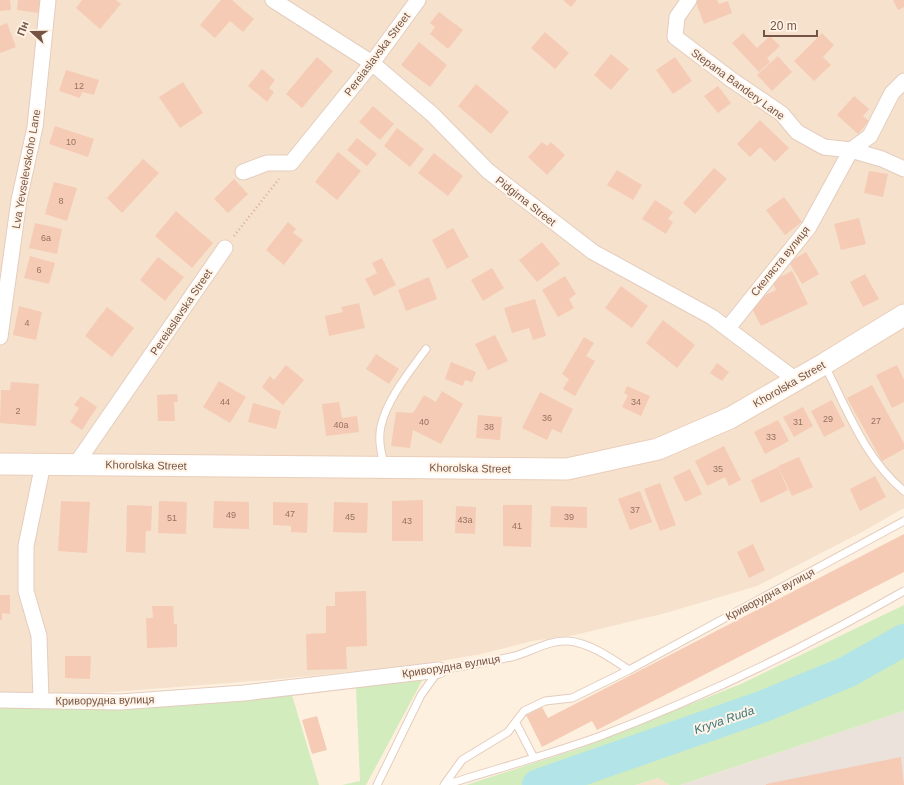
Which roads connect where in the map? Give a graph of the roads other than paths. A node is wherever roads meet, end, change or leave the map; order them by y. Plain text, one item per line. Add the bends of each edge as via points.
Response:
1 (48, 0) edge
2 (273, 0) edge
3 (418, 0) edge
4 (688, 0) edge
5 (372, 63) junction
6 (904, 81) edge
7 (851, 150) junction
8 (904, 169) edge
9 (243, 172) dead end
10 (225, 248) road end
11 (904, 315) edge
12 (728, 328) junction
13 (0, 337) edge
14 (426, 350) dead end
15 (824, 364) junction
16 (796, 380) junction
17 (0, 464) edge
18 (42, 464) junction
19 (76, 464) junction
20 (384, 467) junction
21 (904, 491) edge
22 (904, 521) edge
23 (904, 591) edge
24 (439, 670) junction
25 (629, 670) junction
26 (0, 700) edge
27 (40, 701) junction
28 (516, 724) junction
29 (534, 758) junction
30 (377, 785) edge
31 (445, 785) edge

1 - 13 street, Lva Yevselevskoho Lane via 35,127 19,200
2 - 5 street, Pidgirna Street
3 - 5 street, Pereiaslavska Street
4 - 7 street, Stepana Bandery Lane via 677,17 675,37 782,114 797,132 824,147
5 - 9 street, Pereiaslavska Street via 291,163 267,163
5 - 12 street, Pidgirna Street via 432,114 488,171 593,252 672,294
6 - 7 street via 892,92 870,136
7 - 8 street, Stepana Bandery Lane
7 - 12 street, Скеляста вулиця via 809,227
10 - 19 street, Pereiaslavska Street
11 - 15 street, Khorolska Street
12 - 16 street, Pidgirna Street
14 - 20 lane via 394,395 381,425 380,444
15 - 16 street, Khorolska Street
15 - 21 lane via 870,453 895,484
16 - 20 street, Khorolska Street via 730,418 658,449 567,469
17 - 18 street, Khorolska Street
18 - 19 street, Khorolska Street
18 - 27 street via 26,546 26,591 40,636
19 - 20 street, Khorolska Street
22 - 25 lane, Криворудна вулиця
23 - 29 lane via 851,621 752,670 598,737
24 - 25 lane, Криворудна вулиця via 488,663 518,655 547,643 568,641 589,647
24 - 27 street, Криворудна вулиця via 244,693 120,702
24 - 30 lane via 421,695
25 - 28 lane via 572,698 545,701 524,711
26 - 27 street, Криворудна вулиця
28 - 29 lane
28 - 31 lane via 508,732 462,760
29 - 31 lane

